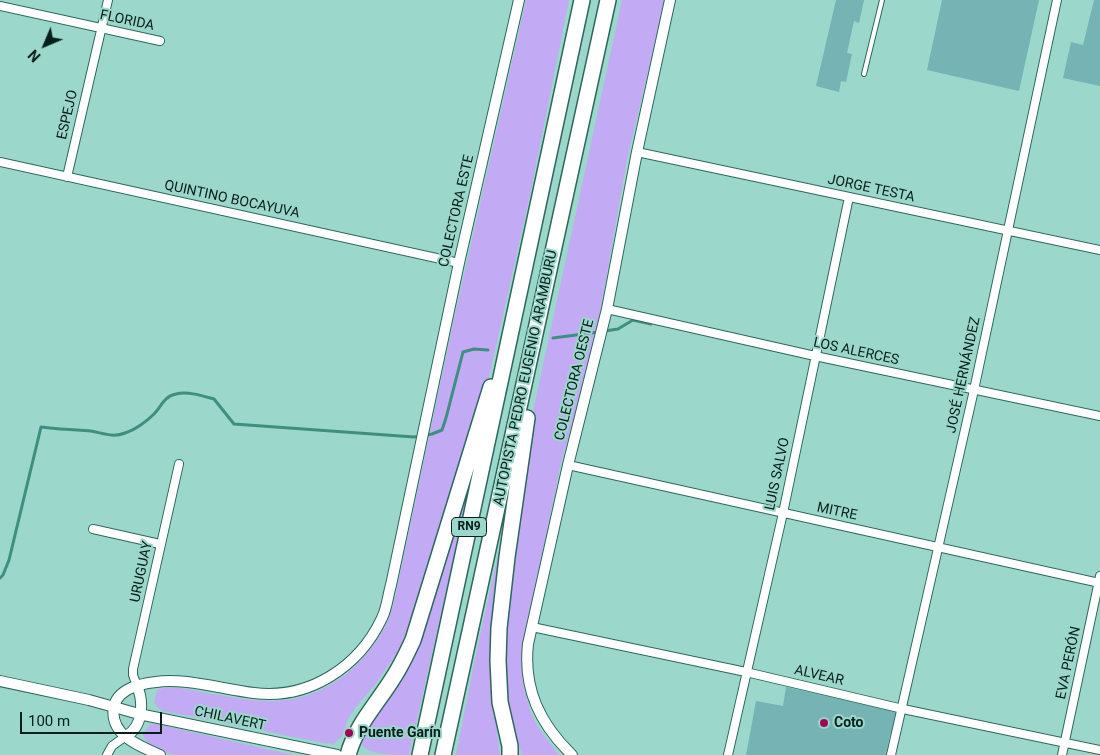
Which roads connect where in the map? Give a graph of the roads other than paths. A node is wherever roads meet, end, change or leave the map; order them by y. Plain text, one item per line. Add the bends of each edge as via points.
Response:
1 (108, 0) edge
2 (519, 0) edge
3 (582, 0) edge
4 (608, 0) edge
5 (614, 0) edge
6 (670, 0) edge
7 (882, 0) edge
8 (1056, 0) edge
9 (0, 6) edge
10 (101, 28) junction
11 (160, 41) dead end
12 (864, 74) dead end
13 (587, 99) junction
14 (637, 152) junction
15 (0, 162) edge
16 (67, 177) junction
17 (849, 197) junction
18 (1008, 230) junction
19 (1100, 250) edge
20 (459, 263) junction
21 (518, 300) junction
22 (606, 309) junction
23 (540, 315) junction
24 (815, 356) junction
25 (974, 390) junction
26 (1100, 416) edge
27 (179, 464) dead end
28 (568, 465) junction
29 (783, 513) junction
30 (93, 529) dead end
31 (160, 544) junction
32 (938, 547) junction
33 (1100, 581) edge
34 (532, 627) junction
35 (746, 672) junction
36 (0, 681) edge
37 (137, 686) junction
38 (113, 707) junction
39 (903, 709) junction
40 (139, 714) junction
41 (126, 736) junction
42 (1064, 743) junction
43 (1100, 750) edge
44 (107, 755) edge
45 (160, 755) edge
46 (337, 755) edge
47 (348, 755) edge
48 (420, 755) edge
49 (443, 755) edge
50 (510, 755) edge
51 (572, 755) edge
52 (728, 755) edge
53 (891, 755) edge
54 (1062, 755) edge

1 - 10 street, ESPEJO
2 - 20 street, COLECTORA ESTE
3 - 21 highway, AUTOPISTA PEDRO EUGENIO ARAMBURU / RN9
4 - 13 highway, AUTOPISTA PEDRO EUGENIO ARAMBURU / RN9
5 - 13 highway
6 - 14 street, COLECTORA OESTE
7 - 12 lane
8 - 18 street, JOSÉ HERNÁNDEZ
9 - 10 street, FLORIDA
10 - 11 street, FLORIDA
10 - 16 street, ESPEJO
13 - 23 highway, AUTOPISTA PEDRO EUGENIO ARAMBURU / RN9
14 - 17 street, JORGE TESTA
14 - 22 street, COLECTORA OESTE
15 - 16 street, QUINTINO BOCAYUVA
16 - 20 street, QUINTINO BOCAYUVA
17 - 18 street, JORGE TESTA
17 - 24 street, LUIS SALVO
18 - 19 street, JORGE TESTA
18 - 25 street, JOSÉ HERNÁNDEZ
20 - 37 street, COLECTORA ESTE via 383,616 371,638 345,666 305,688 275,694 256,693 173,680
21 - 47 highway via 413,640 392,679 368,713
21 - 48 highway, AUTOPISTA PEDRO EUGENIO ARAMBURU / RN9
22 - 24 street, LOS ALERCES
22 - 28 street, COLECTORA OESTE
23 - 49 highway, AUTOPISTA PEDRO EUGENIO ARAMBURU / RN9
23 - 50 highway via 499,628 500,702
24 - 25 street, LOS ALERCES
24 - 29 street, LUIS SALVO
25 - 26 street, LOS ALERCES
25 - 32 street, JOSÉ HERNÁNDEZ
27 - 31 street, URUGUAY
28 - 29 street, MITRE
28 - 34 street, COLECTORA OESTE
29 - 32 street, MITRE
29 - 35 street, LUIS SALVO
30 - 31 street
31 - 37 street, URUGUAY via 133,669
32 - 33 street, MITRE
32 - 39 street, JOSÉ HERNÁNDEZ
33 - 42 street, EVA PERÓN
34 - 35 street, ALVEAR
34 - 51 street, COLECTORA OESTE via 527,657 530,688 543,718
35 - 39 street, ALVEAR
35 - 52 street, LUIS SALVO
36 - 38 street, CHILAVERT
37 - 38 street via 126,691
37 - 40 street via 141,695
38 - 40 street, CHILAVERT
38 - 41 street via 117,727
39 - 42 street, ALVEAR
39 - 53 street, JOSÉ HERNÁNDEZ
40 - 41 street via 134,731
40 - 46 street, CHILAVERT
41 - 44 street via 112,746
41 - 45 street
42 - 43 street, ALVEAR
42 - 54 street, EVA PERÓN

